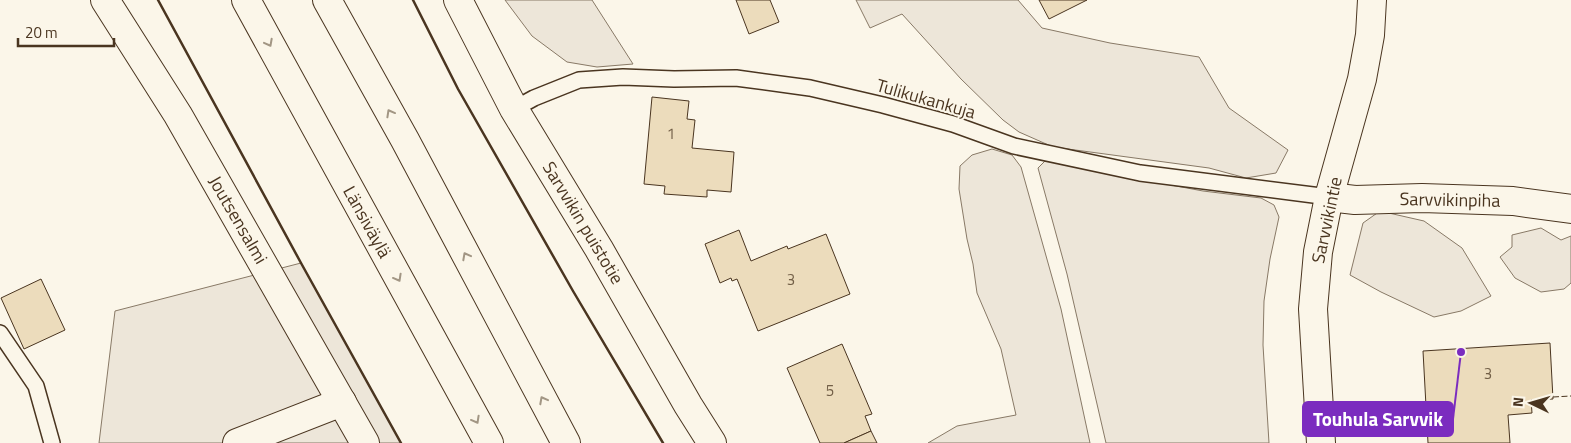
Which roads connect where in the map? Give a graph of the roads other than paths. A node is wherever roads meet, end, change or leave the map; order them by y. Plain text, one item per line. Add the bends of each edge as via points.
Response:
1 (104, 0) edge
2 (246, 0) edge
3 (327, 0) edge
4 (458, 0) edge
5 (1372, 0) edge
6 (514, 109) junction
7 (1329, 197) junction
8 (1571, 209) edge
9 (0, 333) edge
10 (342, 402) junction
11 (52, 443) edge
12 (237, 443) edge
13 (365, 443) edge
14 (489, 443) edge
15 (566, 443) edge
16 (712, 443) edge
17 (1321, 443) edge

1 - 10 main road, Joutsensalmi via 178,115
2 -> 14 main road, Länsiväylä
15 -> 3 main road
4 - 6 main road, Sarvvikin puistotie
5 - 7 main road, Sarvvikintie via 1362,79
6 - 7 lane, Tulikukankuja via 579,80 736,78 810,88 883,105 953,124 1014,146 1140,173
6 - 16 main road, Sarvvikin puistotie
7 - 8 main road, Sarvvikinpiha via 1513,201
7 - 17 main road, Sarvvikintie via 1318,252 1313,309
9 - 11 lane via 36,386
10 - 12 main road
10 - 13 main road, Joutsensalmi

